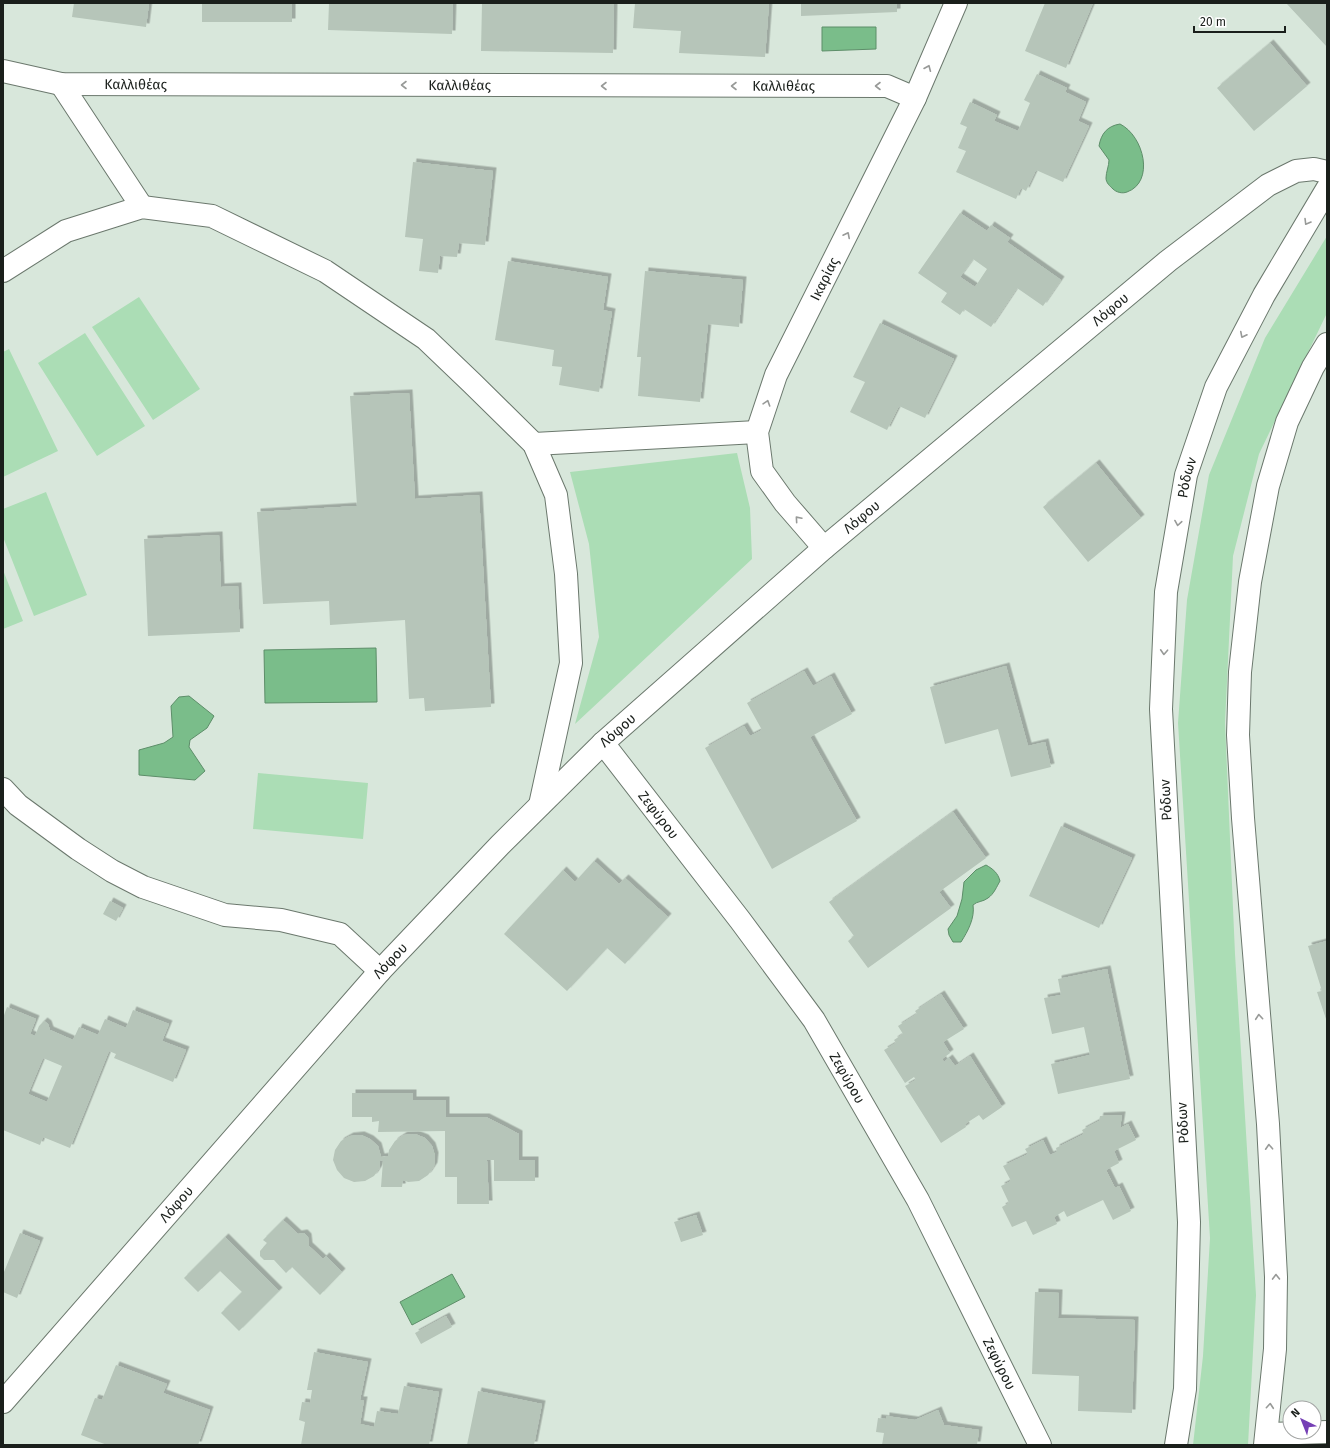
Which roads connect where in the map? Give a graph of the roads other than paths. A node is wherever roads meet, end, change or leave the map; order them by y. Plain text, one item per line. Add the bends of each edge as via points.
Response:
1 (956, 3) edge
2 (3, 71) edge
3 (61, 84) junction
4 (915, 98) junction
5 (1327, 172) edge
6 (1327, 189) edge
7 (142, 207) junction
8 (3, 271) edge
9 (1327, 344) edge
10 (757, 432) junction
11 (534, 444) junction
12 (824, 548) junction
13 (603, 743) junction
14 (3, 789) edge
15 (540, 805) junction
16 (380, 972) junction
17 (3, 1402) edge
18 (1327, 1432) edge
19 (1266, 1440) edge
20 (1040, 1445) edge
21 (1176, 1445) edge

4 -> 1 street, Ικαρίας
2 - 3 street, Καλλιθέας
4 -> 3 street, Καλλιθέας via 887,86
3 - 7 street
10 -> 4 street, Ικαρίας via 776,375
5 - 12 street, Λόφου via 1296,171 1268,185 1168,261
6 -> 21 street, Ρόδων via 1264,295 1216,387 1186,474 1166,592 1161,709 1189,1222 1185,1389
7 - 8 street via 66,231
7 - 11 street via 212,216 326,271 426,339
19 -> 9 street via 1275,1349 1276,1277 1268,1124 1238,735 1240,672 1250,582 1268,486 1287,422
10 - 11 street
12 -> 10 street, Ικαρίας via 785,503 762,471
11 - 15 street via 556,495 566,574 571,663
12 - 13 street, Λόφου
13 - 15 street, Λόφου
13 - 20 street, Ζεφύρου via 814,1020 918,1200
14 - 16 street via 18,805 78,849 143,887 225,915 281,920 340,934
15 - 16 street, Λόφου
16 - 17 street, Λόφου
18 - 19 street

